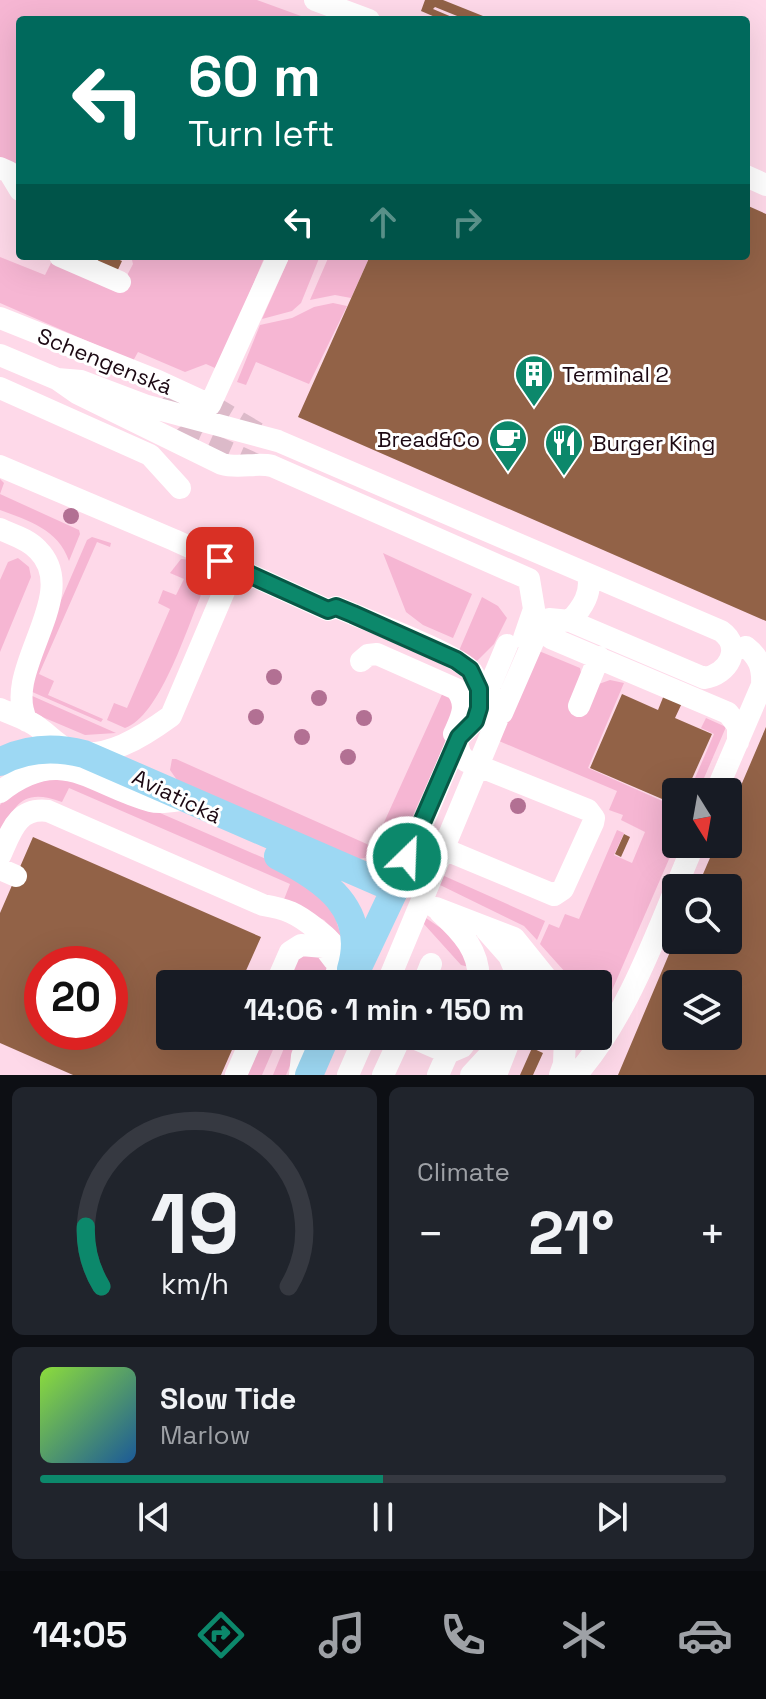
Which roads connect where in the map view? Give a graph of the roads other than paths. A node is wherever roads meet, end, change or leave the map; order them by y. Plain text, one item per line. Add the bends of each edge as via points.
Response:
1 (320, 8) edge
2 (353, 16) edge
3 (0, 168) edge
4 (16, 183) edge
5 (69, 260) edge
6 (276, 260) edge
7 (120, 282) dead end
8 (0, 318) edge
9 (0, 355) edge
10 (104, 360) junction
11 (57, 379) junction
12 (0, 388) edge
13 (162, 399) tunnel mouth
14 (309, 454) junction
15 (0, 466) edge
16 (299, 478) junction
17 (180, 488) dead end
18 (3, 531) edge
19 (552, 558) junction
20 (233, 567) junction
21 (588, 575) junction
22 (529, 579) junction
23 (570, 621) junction
24 (551, 638) dead end
25 (507, 645) dead end
26 (746, 647) dead end
27 (599, 657) junction
28 (361, 661) dead end
29 (472, 704) junction
30 (579, 706) dead end
31 (0, 709) edge
32 (502, 713) junction
33 (27, 721) junction
34 (150, 731) junction
35 (457, 742) junction
36 (738, 742) junction
37 (69, 750) junction
38 (0, 762) edge
39 (447, 765) junction
40 (722, 778) edge
41 (0, 792) edge
42 (190, 799) junction
43 (220, 812) junction
44 (415, 837) junction
45 (0, 856) edge
46 (688, 858) edge
47 (395, 889) junction
48 (436, 908) dead end
49 (468, 928) junction
50 (531, 959) junction
51 (282, 970) edge
52 (338, 970) edge
53 (340, 970) edge
54 (348, 970) edge
55 (349, 970) edge
56 (393, 970) edge
57 (479, 970) edge
58 (490, 970) edge
59 (501, 970) edge
60 (515, 970) edge
61 (535, 970) edge
62 (540, 970) edge
63 (247, 1050) edge
64 (304, 1050) edge
65 (320, 1050) edge
66 (359, 1050) edge
67 (395, 1050) edge
68 (457, 1050) edge
69 (495, 1050) edge
70 (504, 1050) edge
71 (553, 1050) edge
72 (564, 1050) edge
73 (236, 1075) edge
74 (300, 1075) edge
75 (309, 1075) edge
76 (348, 1075) edge
77 (383, 1075) edge
78 (438, 1075) edge
79 (471, 1075) edge
80 (496, 1075) edge
81 (558, 1075) edge
82 (576, 1075) edge

1 - 2 street
3 - 4 street
5 - 7 street
6 - 10 street, Schengenská via 210,405
8 - 10 street, Schengenská
9 - 11 street
10 - 13 street via 130,383
11 - 14 street via 81,381
11 - 16 street via 222,464 267,464
12 - 17 street via 150,455
14 - 16 street
14 - 19 street
15 - 20 street
16 - 22 street
18 - 33 street via 37,548 50,569 13,677 15,702
19 - 21 street
19 - 22 street
20 - 29 street via 456,660 474,676 479,689
20 - 34 street
20 - 34 street via 171,716
21 - 23 street via 591,587
21 - 23 street via 721,631 733,650 722,673 704,678
22 - 32 street via 534,609
23 - 32 street via 549,619 539,628
24 - 27 street
25 - 29 street
26 - 36 street via 757,658 762,685
27 - 30 street
27 - 36 street via 728,713 738,726
28 - 29 street via 368,646 381,641 451,672
29 - 35 street via 475,721
29 - 39 street via 463,713
31 - 33 street
32 - 56 street
33 - 37 street
34 - 37 street via 107,750
35 - 39 street
35 - 44 street via 466,761 588,810 594,818 587,836 563,889 554,895
36 - 40 street
37 - 38 main road, Aviatická via 33,751
37 - 42 main road, Aviatická
39 - 44 street
41 - 42 street via 22,777 57,769 87,774 153,802
42 - 43 main road, Aviatická
43 - 47 main road
43 - 55 main road, Aviatická via 251,842 316,877 336,894 355,936
44 - 47 street
45 - 53 street via 18,819 48,811 263,905 305,918 335,945
46 - 82 street via 622,1009
47 - 54 main road
48 - 49 street
49 - 50 street via 514,938
49 - 57 street
49 - 58 street
49 - 59 street
49 - 60 street via 493,936
50 - 61 street
50 - 62 street
51 - 52 street via 290,952 316,945 330,952
63 - 73 street
64 - 74 street
65 - 75 main road
66 - 76 street
67 - 77 street
68 - 78 street
69 - 79 street
70 - 80 street
71 - 81 street
72 - 81 street

